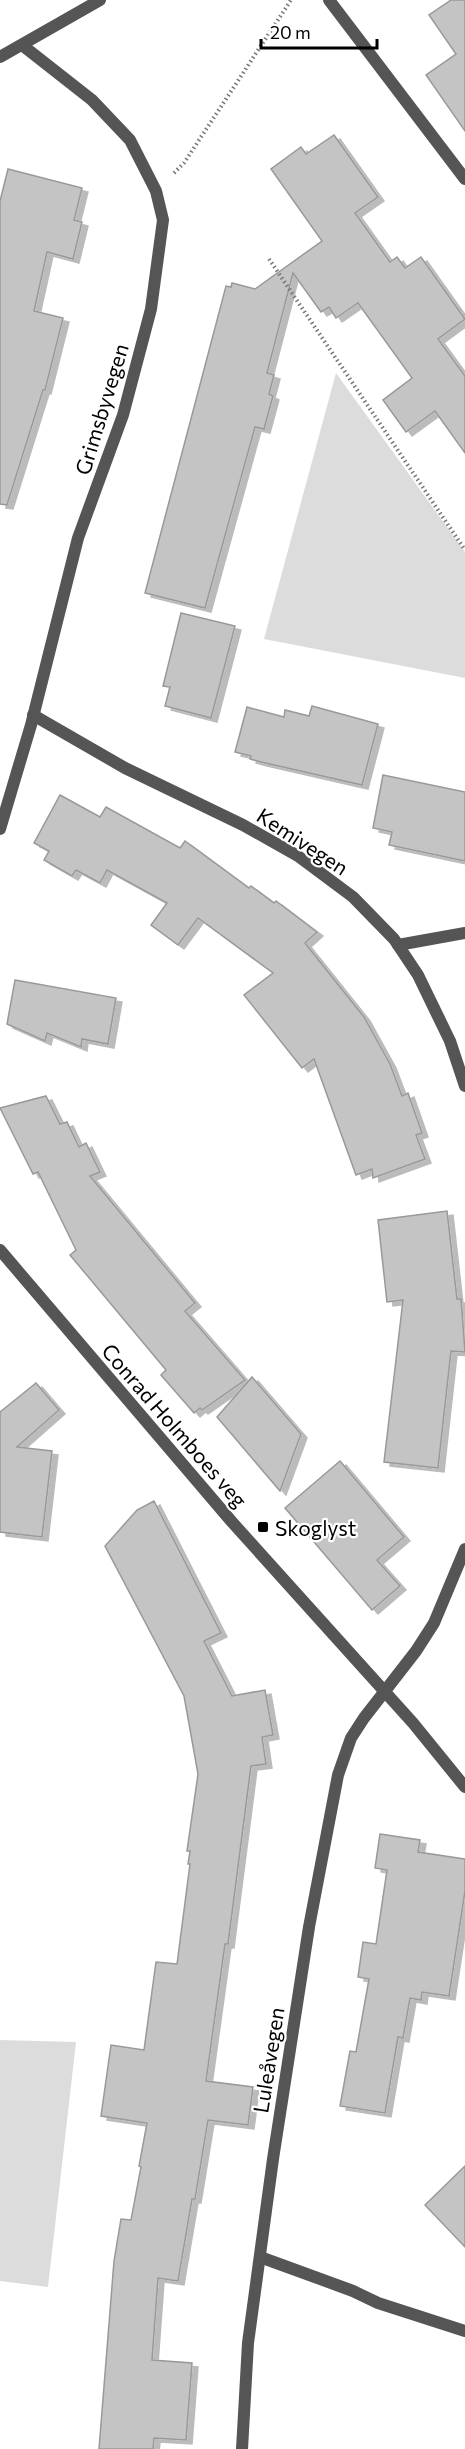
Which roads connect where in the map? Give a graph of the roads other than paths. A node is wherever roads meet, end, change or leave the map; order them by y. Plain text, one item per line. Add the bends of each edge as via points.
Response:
1 (100, 0) edge
2 (329, 0) edge
3 (22, 45) junction
4 (0, 57) edge
5 (465, 179) edge
6 (33, 715) junction
7 (0, 829) edge
8 (465, 933) edge
9 (398, 945) junction
10 (465, 1086) edge
11 (0, 1250) edge
12 (465, 1549) edge
13 (385, 1692) junction
14 (465, 1787) edge
15 (260, 2258) junction
16 (465, 2331) edge
17 (242, 2449) edge

1 - 3 street
2 - 5 street
3 - 4 street
3 - 6 street, Grimsbyvegen via 92,100 129,140 156,191 163,220 151,309 123,415 78,538
6 - 7 street, Grimsbyvegen
6 - 9 street, Kemivegen via 125,768 298,856 353,897
8 - 9 street
9 - 10 street, Kemivegen via 437,1012
11 - 13 street, Conrad Holmboes veg via 232,1522
12 - 13 street via 434,1623
13 - 14 street, Conrad Holmboes veg
13 - 15 street, Luleåvegen via 351,1738 338,1775 297,2001
15 - 16 street
15 - 17 street, Luleåvegen via 248,2343

